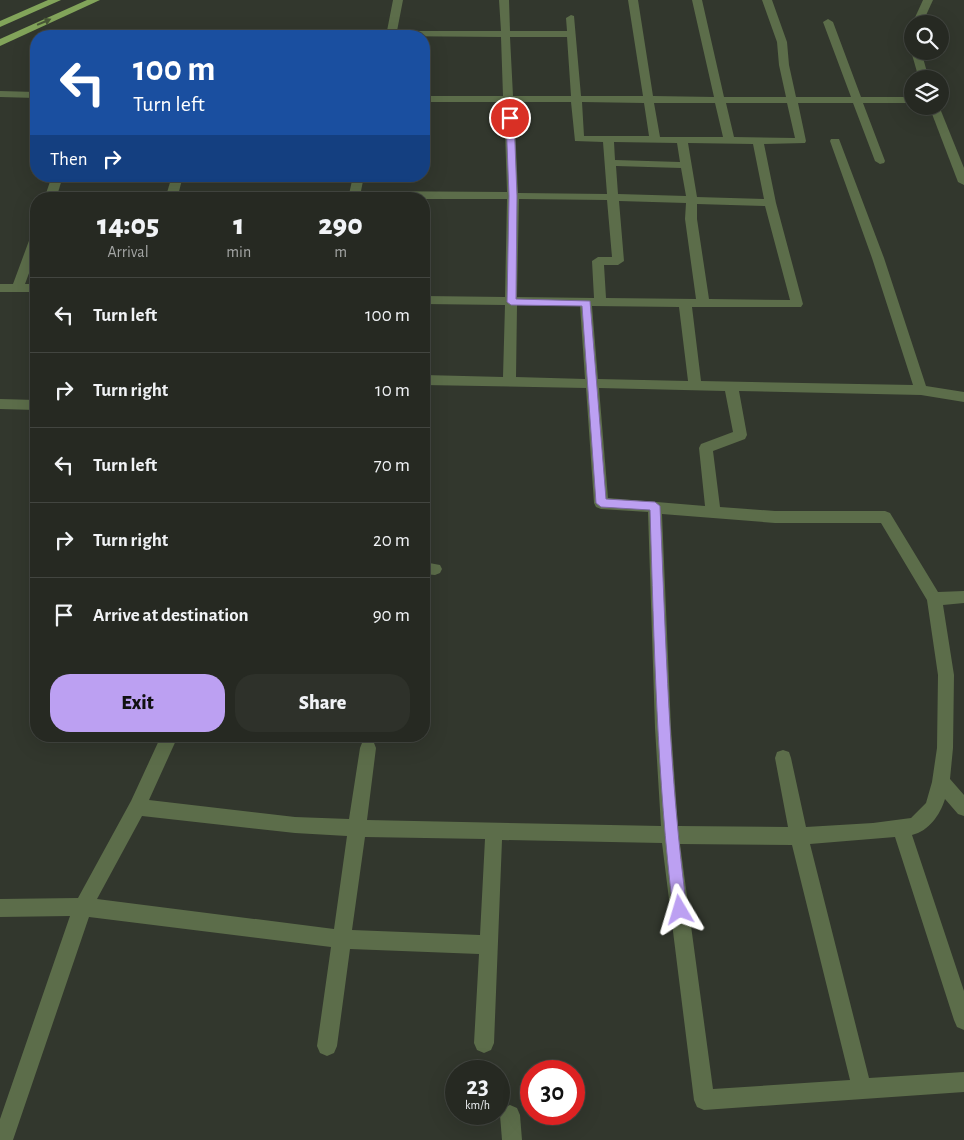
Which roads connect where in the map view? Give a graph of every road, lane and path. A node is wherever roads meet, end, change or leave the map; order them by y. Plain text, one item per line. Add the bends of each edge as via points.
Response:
1 (56, 0) edge
2 (95, 0) edge
3 (398, 0) edge
4 (504, 0) edge
5 (633, 0) edge
6 (697, 0) edge
7 (767, 0) edge
8 (928, 0) edge
9 (921, 15) edge
10 (571, 18) dead end
11 (828, 22) dead end
12 (0, 24) edge
13 (392, 30) edge
14 (506, 34) junction
15 (572, 34) junction
16 (430, 35) edge
17 (0, 42) edge
18 (0, 94) edge
19 (30, 95) edge
20 (430, 99) edge
21 (509, 99) junction
22 (648, 99) junction
23 (718, 99) junction
24 (576, 100) junction
25 (792, 100) junction
26 (858, 100) junction
27 (904, 100) edge
28 (938, 115) edge
29 (608, 139) junction
30 (655, 140) junction
31 (682, 140) junction
32 (729, 140) junction
33 (758, 140) junction
34 (835, 141) dead end
35 (880, 161) dead end
36 (610, 163) junction
37 (686, 165) junction
38 (964, 182) edge
39 (513, 196) junction
40 (430, 197) edge
41 (612, 197) junction
42 (692, 200) junction
43 (770, 203) junction
44 (30, 255) edge
45 (0, 288) edge
46 (18, 288) junction
47 (30, 288) edge
48 (430, 300) edge
49 (511, 302) junction
50 (593, 303) junction
51 (685, 303) junction
52 (703, 303) junction
53 (430, 380) edge
54 (509, 382) junction
55 (592, 384) junction
56 (695, 385) junction
57 (731, 386) junction
58 (921, 390) junction
59 (964, 396) edge
60 (0, 404) edge
61 (30, 405) edge
62 (655, 506) junction
63 (713, 512) junction
64 (964, 597) edge
65 (934, 599) junction
66 (167, 742) edge
67 (368, 748) dead end
68 (783, 758) dead end
69 (941, 782) junction
70 (137, 806) junction
71 (964, 808) edge
72 (357, 828) junction
73 (901, 829) junction
74 (494, 830) junction
75 (670, 835) junction
76 (799, 836) junction
77 (83, 907) junction
78 (0, 908) edge
79 (342, 939) junction
80 (489, 945) junction
81 (964, 1020) edge
82 (484, 1043) dead end
83 (327, 1046) dead end
84 (964, 1082) edge
85 (862, 1089) junction
86 (510, 1115) dead end
87 (3, 1140) edge
88 (512, 1140) edge

1 - 12 main road
17 -> 2 main road
3 - 13 street
4 - 14 street
5 - 22 street
6 - 23 street
7 - 25 street via 782,42
8 - 9 street
10 - 15 street
11 - 26 street
14 - 15 street
14 - 16 street
14 - 21 street
15 - 24 street
18 - 19 street
20 - 21 street
21 - 24 street
21 - 39 street
22 - 23 street
22 - 24 street
22 - 30 street
23 - 25 street
23 - 32 street
24 - 29 street via 579,139
25 - 26 street
25 - 33 street via 801,140
26 - 27 street
26 - 35 street
28 - 38 street
29 - 30 street
29 - 36 street
30 - 31 street
31 - 32 street
31 - 37 street
32 - 33 street
33 - 43 street
34 - 58 street
36 - 37 street
36 - 41 street
37 - 42 street
39 - 40 street
39 - 41 street
39 - 49 street
41 - 42 street
41 - 50 street via 618,261 598,261
42 - 43 street
42 - 52 street via 691,219
43 - 52 street via 796,304
44 - 46 street
45 - 46 street
46 - 47 street
48 - 49 street
49 - 50 street
49 - 54 street
50 - 51 street
50 - 55 street
51 - 52 street
51 - 56 street
53 - 54 street
54 - 55 street
55 - 56 street
55 - 62 street via 601,503
56 - 57 street
57 - 58 street
57 - 63 street via 740,435 706,448
58 - 59 street
60 - 61 street
62 - 63 street
62 - 75 street
63 - 65 street via 775,517 885,517
64 - 65 street
65 - 69 street via 946,675
66 - 70 street
67 - 72 street
68 - 76 street
69 - 71 street
69 - 73 street via 934,807 926,817 915,826
70 - 72 street via 295,825
70 - 77 street
72 - 74 street
72 - 79 street
73 - 76 street
73 - 81 street
74 - 75 street
74 - 80 street
75 - 76 street
75 - 85 street via 704,1100
76 - 85 street
77 - 78 street
77 - 79 street
77 - 87 street
79 - 80 street
79 - 83 street
80 - 82 street
84 - 85 street
86 - 88 street

